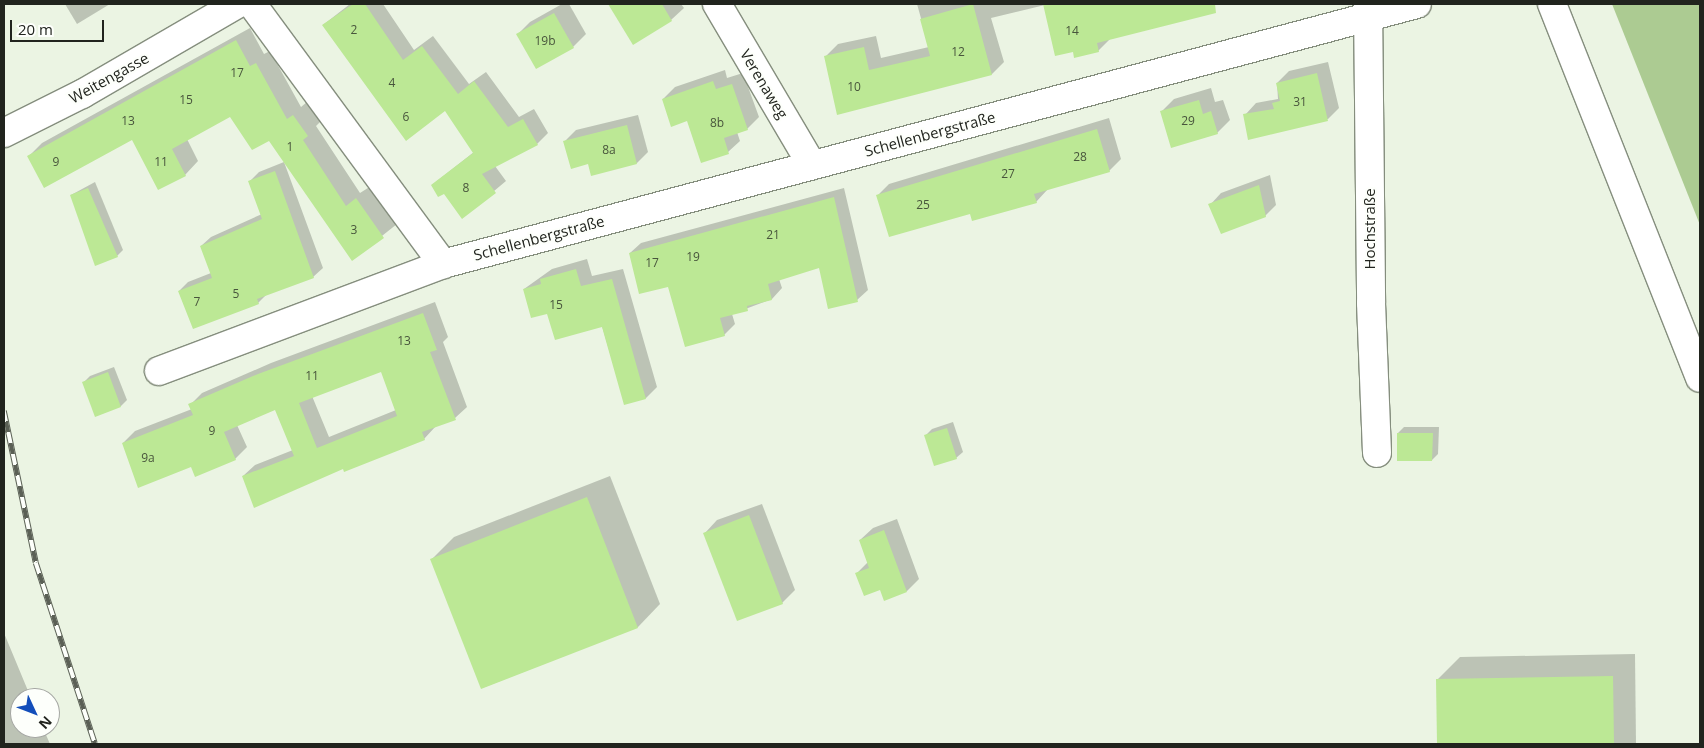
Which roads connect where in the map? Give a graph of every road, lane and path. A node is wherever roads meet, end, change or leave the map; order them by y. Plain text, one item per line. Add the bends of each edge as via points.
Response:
1 (237, 4) edge
2 (252, 4) edge
3 (717, 4) edge
4 (1417, 4) edge
5 (1552, 4) edge
6 (1368, 11) edge
7 (4, 132) edge
8 (812, 164) junction
9 (443, 264) junction
10 (159, 371) dead end
11 (1700, 378) edge
12 (1377, 453) dead end

1 - 7 street, Weitengasse via 82,94
2 - 9 street
3 - 8 street, Verenaweg
4 - 6 street, Schellenbergstraße
5 - 11 street
6 - 8 street, Schellenbergstraße
6 - 12 street, Hochstraße via 1371,304
8 - 9 street, Schellenbergstraße
9 - 10 street, Schellenbergstraße

